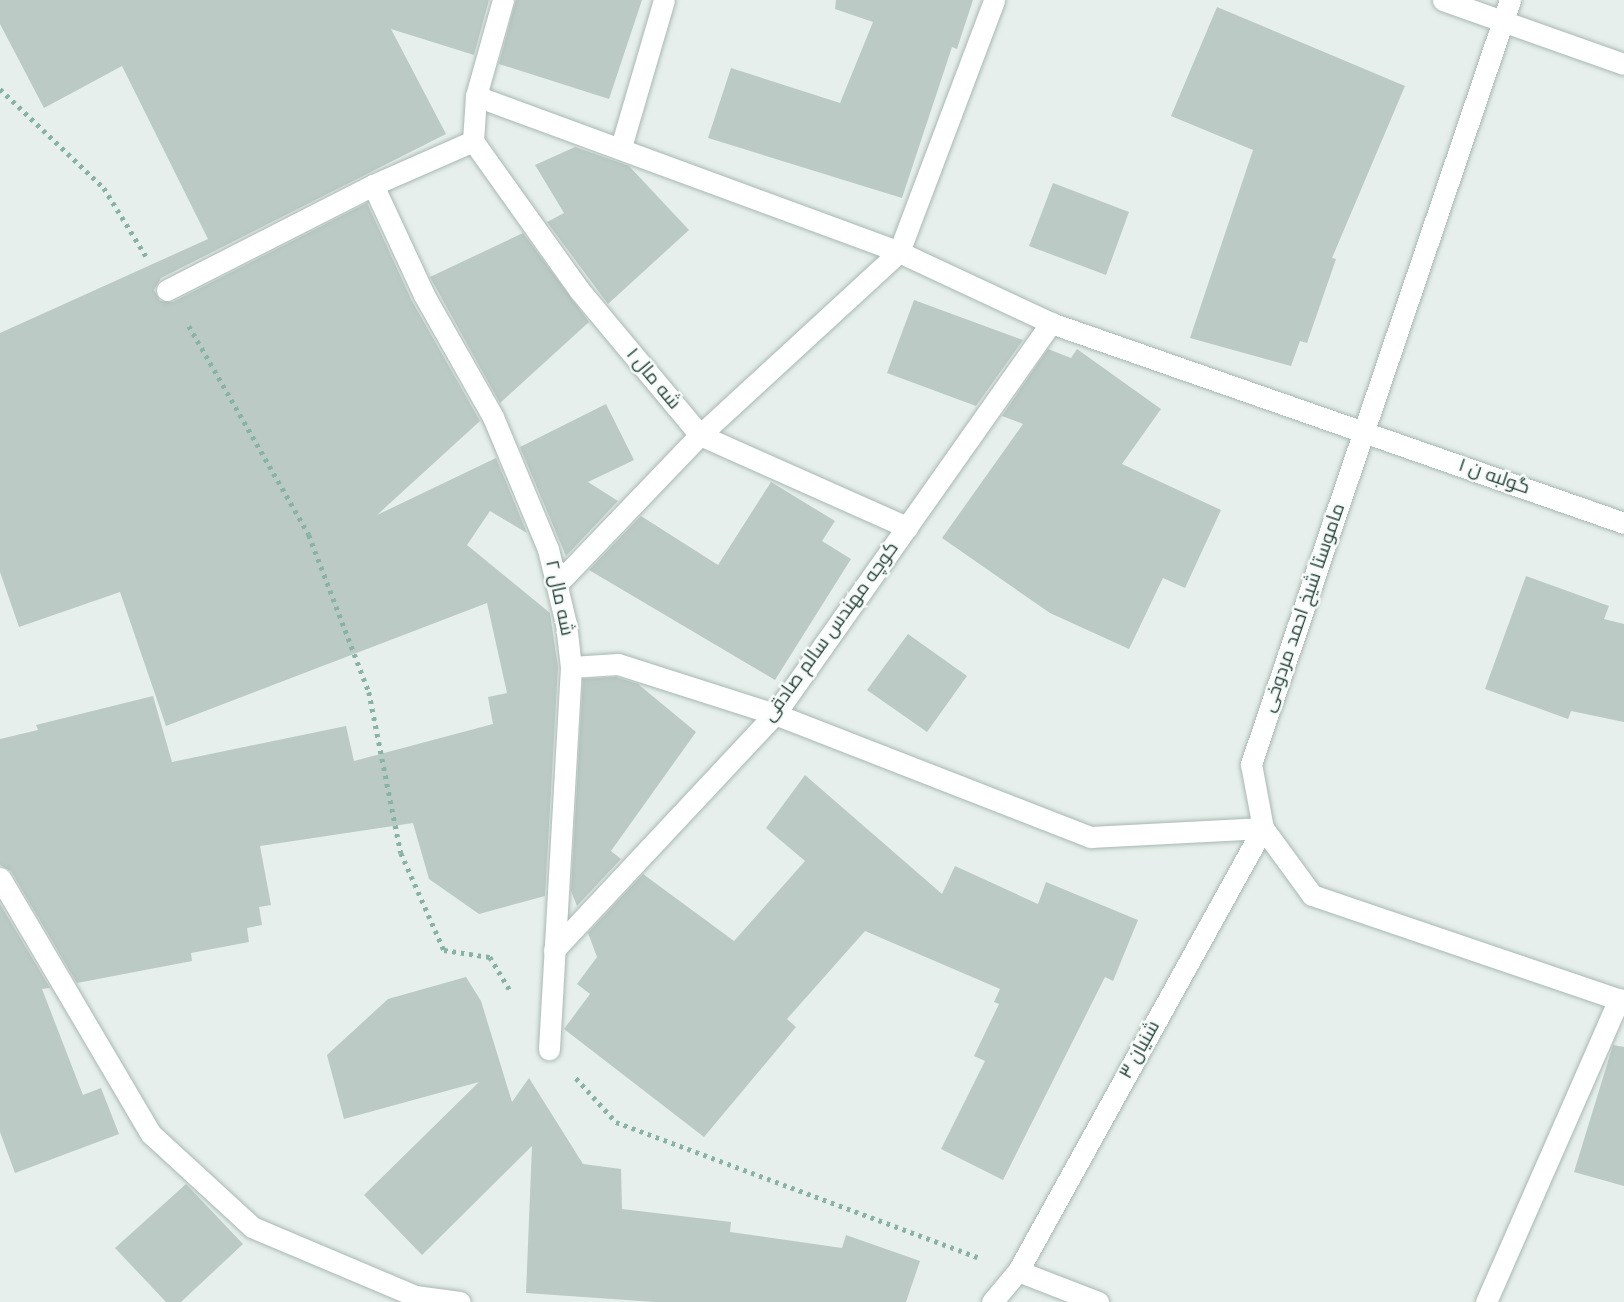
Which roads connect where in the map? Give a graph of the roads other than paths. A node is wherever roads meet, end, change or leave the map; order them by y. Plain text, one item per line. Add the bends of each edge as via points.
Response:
1 (503, 0) edge
2 (664, 0) edge
3 (994, 0) edge
4 (1443, 0) edge
5 (1510, 0) edge
6 (1502, 22) junction
7 (1624, 64) edge
8 (476, 96) junction
9 (472, 141) junction
10 (621, 147) junction
11 (373, 186) junction
12 (899, 252) junction
13 (167, 290) road end
14 (1051, 323) junction
15 (1363, 432) junction
16 (700, 435) junction
17 (1624, 523) edge
18 (907, 527) junction
19 (557, 584) junction
20 (571, 667) junction
21 (775, 714) junction
22 (1263, 828) junction
23 (0, 878) edge
24 (554, 950) junction
25 (1622, 1000) edge
26 (549, 1049) road end
27 (1018, 1271) junction
28 (460, 1302) edge
29 (992, 1302) edge
30 (1098, 1302) edge
31 (1486, 1302) edge

1 - 8 street
2 - 10 street
3 - 12 street
4 - 6 street
5 - 6 street, ماموستا شیخ احمد مردوخی
6 - 7 street
6 - 15 street, ماموستا شیخ احمد مردوخی
8 - 9 street
8 - 10 street, گولبه ن ۱
9 - 11 street
9 - 16 street, شه مال ۱ via 580,291
10 - 12 street, گولبه ن ۱
11 - 13 street
11 - 19 street, شه مال ۲ via 424,295 493,417 548,549
12 - 14 street, گولبه ن ۱
12 - 16 street
14 - 15 street, گولبه ن ۱
14 - 18 street, کوچه مهندس سالم صادقی
15 - 17 street, گولبه ن ۱
15 - 22 street, ماموستا شیخ احمد مردوخی via 1251,764
16 - 18 street, شه مال ۱
16 - 19 street
18 - 21 street, کوچه مهندس سالم صادقی
19 - 20 street, شه مال ۲
20 - 21 street via 618,664
20 - 24 street, شه مال ۲
21 - 22 street via 1091,837
21 - 24 street, کوچه مهندس سالم صادقی
22 - 25 street, ماموستا شیخ احمد مردوخی via 1312,895
22 - 27 street, شنیان ۳
23 - 28 street via 152,1134 252,1227 415,1296
24 - 26 street, شه مال ۲
25 - 31 street
27 - 29 street, شنیان ۳
27 - 30 street

